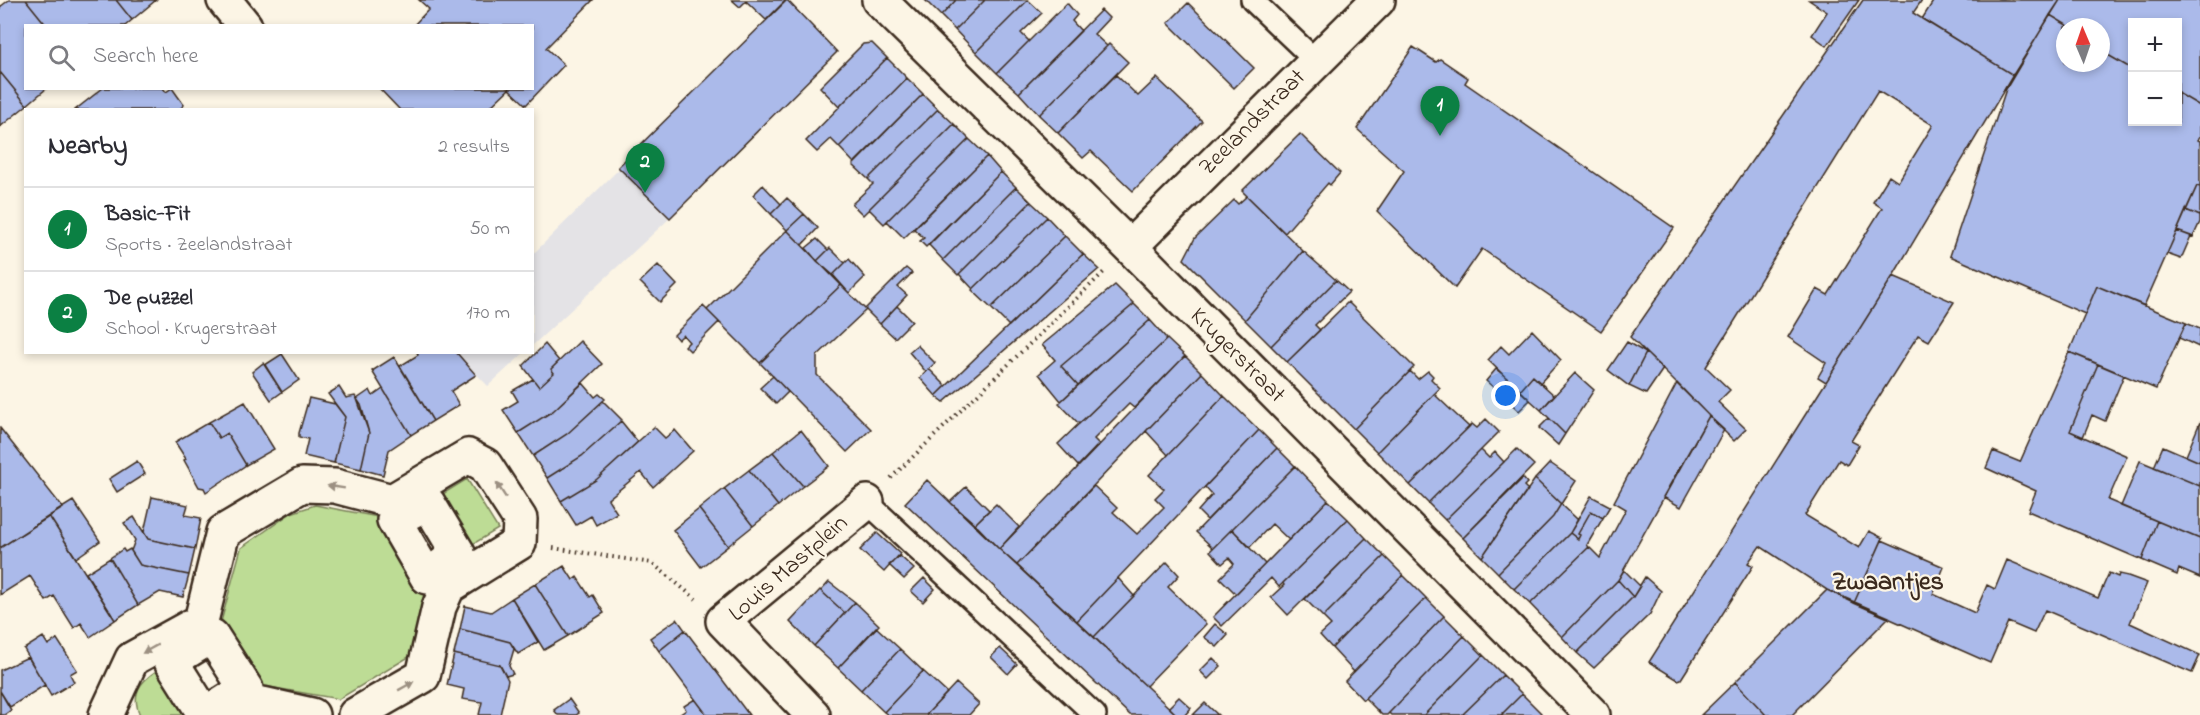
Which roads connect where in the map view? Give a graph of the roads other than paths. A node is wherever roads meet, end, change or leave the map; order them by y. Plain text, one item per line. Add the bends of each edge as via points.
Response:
1 (224, 0) edge
2 (879, 0) edge
3 (1252, 0) edge
4 (1378, 0) edge
5 (243, 24) edge
6 (1316, 61) junction
7 (1130, 247) junction
8 (867, 502) joint
9 (253, 710) edge
10 (106, 715) edge
11 (312, 715) edge
12 (355, 715) edge
13 (813, 715) edge
14 (1095, 715) edge
15 (1593, 715) edge

1 - 5 street
2 - 7 street, Krugerstraat
3 - 6 lane
4 - 6 street, Zeelandstraat
6 - 7 street, Zeelandstraat
7 - 15 street, Krugerstraat
8 - 13 street, Louis Mastplein via 723,621
8 - 14 lane
9 - 11 street
12 -> 10 street via 423,676 439,607 448,587 519,543 520,519 485,465 468,456 392,501 335,486 302,485 223,532 207,629 132,658

